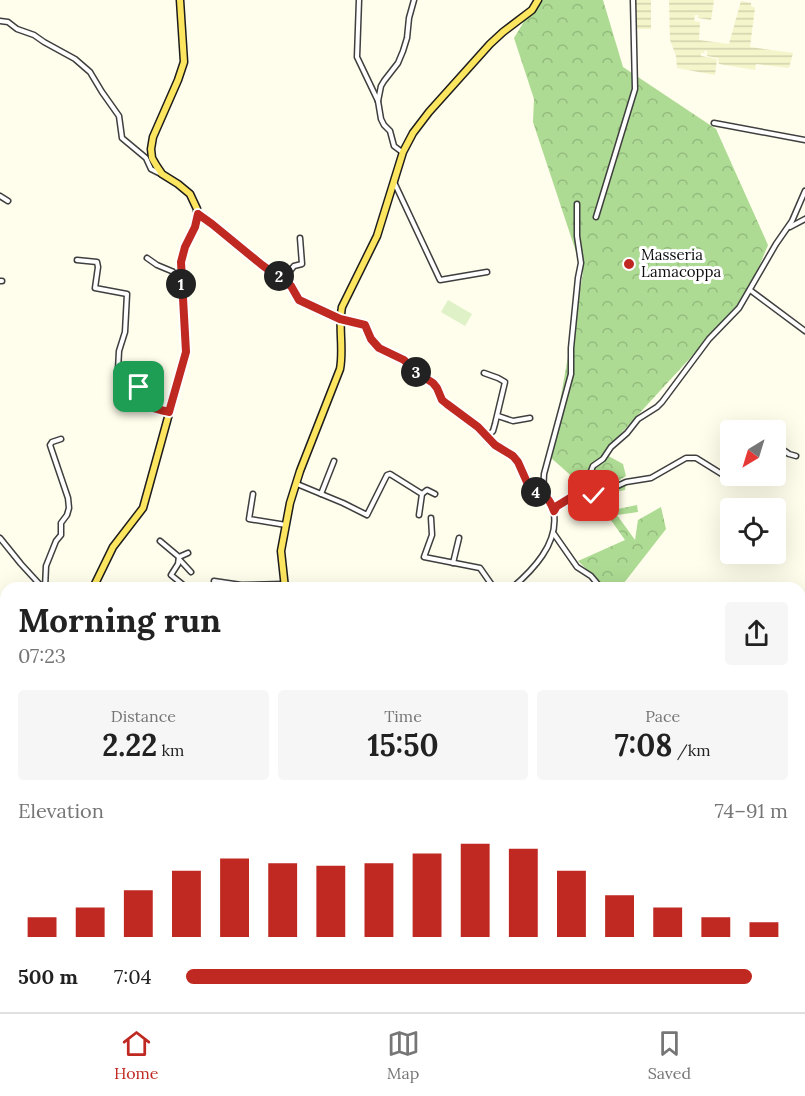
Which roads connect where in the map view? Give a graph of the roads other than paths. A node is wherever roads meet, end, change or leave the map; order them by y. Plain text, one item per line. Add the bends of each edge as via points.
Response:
1 (180, 0) edge
2 (359, 0) edge
3 (414, 0) edge
4 (538, 0) edge
5 (633, 0) edge
6 (0, 21) edge
7 (378, 102) junction
8 (714, 123) dead end
9 (805, 140) edge
10 (151, 145) junction
11 (403, 152) junction
12 (146, 158) junction
13 (162, 174) junction
14 (394, 182) junction
15 (805, 191) edge
16 (0, 196) edge
17 (8, 201) dead end
18 (577, 204) dead end
19 (198, 214) junction
20 (596, 217) dead end
21 (805, 219) edge
22 (794, 222) junction
23 (300, 238) dead end
24 (147, 258) dead end
25 (77, 260) dead end
26 (487, 272) dead end
27 (181, 275) junction
28 (283, 280) junction
29 (750, 290) junction
30 (340, 319) junction
31 (805, 331) edge
32 (484, 373) dead end
33 (169, 412) junction
34 (498, 416) junction
35 (530, 418) dead end
36 (487, 437) junction
37 (61, 439) dead end
38 (786, 452) edge
39 (796, 456) dead end
40 (334, 461) dead end
41 (720, 473) edge
42 (296, 484) junction
43 (580, 492) junction
44 (253, 494) dead end
45 (321, 494) junction
46 (422, 494) junction
47 (435, 494) dead end
48 (543, 494) junction
49 (554, 511) junction
50 (419, 514) dead end
51 (431, 518) dead end
52 (286, 525) junction
53 (554, 534) junction
54 (0, 538) edge
55 (459, 538) dead end
56 (160, 541) dead end
57 (188, 553) dead end
58 (178, 558) junction
59 (453, 564) junction
60 (191, 572) dead end
61 (214, 581) dead end
62 (38, 582) edge
63 (45, 582) edge
64 (96, 582) edge
65 (180, 582) edge
66 (221, 582) edge
67 (284, 582) edge
68 (490, 582) edge
69 (519, 582) edge
70 (595, 582) edge

1 - 10 main road via 184,62
2 - 7 street via 357,57
3 - 7 street via 403,51 381,86
4 - 11 main road via 532,10 490,44 429,112
5 - 20 street via 635,89
6 - 12 street via 34,35 90,72 119,116 122,138
7 - 11 street via 394,146
8 - 9 street
10 - 12 street
10 - 13 main road via 152,158
11 - 14 main road
12 - 13 street via 152,169
13 - 19 main road via 190,194
14 - 26 street via 440,280
14 - 30 main road via 377,236 345,300
15 - 22 street
16 - 17 street
18 - 48 street via 581,268 571,374 544,474
19 - 27 main road via 183,253
19 - 28 street
21 - 22 street
22 - 29 street via 776,244
23 - 28 street via 302,264 294,266
24 - 27 street
25 - 33 street via 97,262 95,288 127,294 125,332 118,351 118,391 139,387 146,405
27 - 33 main road via 186,352
28 - 30 street via 299,300
29 - 31 street
29 - 43 street via 662,402 638,419 593,466
30 - 36 street via 365,325 379,348 404,360 433,383 442,400
30 - 42 main road via 340,369
32 - 34 street via 505,382
33 - 64 main road via 143,508 113,548
34 - 35 street via 513,421
34 - 36 street
36 - 48 street via 518,462 530,489
37 - 63 street via 50,445 69,508 46,566
38 - 39 street
40 - 45 street
41 - 43 street via 696,458 687,458 651,478 626,482 594,496 584,497
42 - 45 street
42 - 52 main road
43 - 49 street
44 - 52 street via 249,519
45 - 46 street via 368,515 388,474
46 - 47 street via 427,490
46 - 50 street
48 - 49 street
49 - 53 street
51 - 59 street via 432,535 424,557
52 - 67 main road via 281,551
53 - 69 street via 533,568
53 - 70 street via 578,567
54 - 62 street
55 - 59 street
56 - 58 street
57 - 58 street
58 - 60 street
58 - 65 street via 171,575
59 - 68 street via 480,568
61 - 66 street

